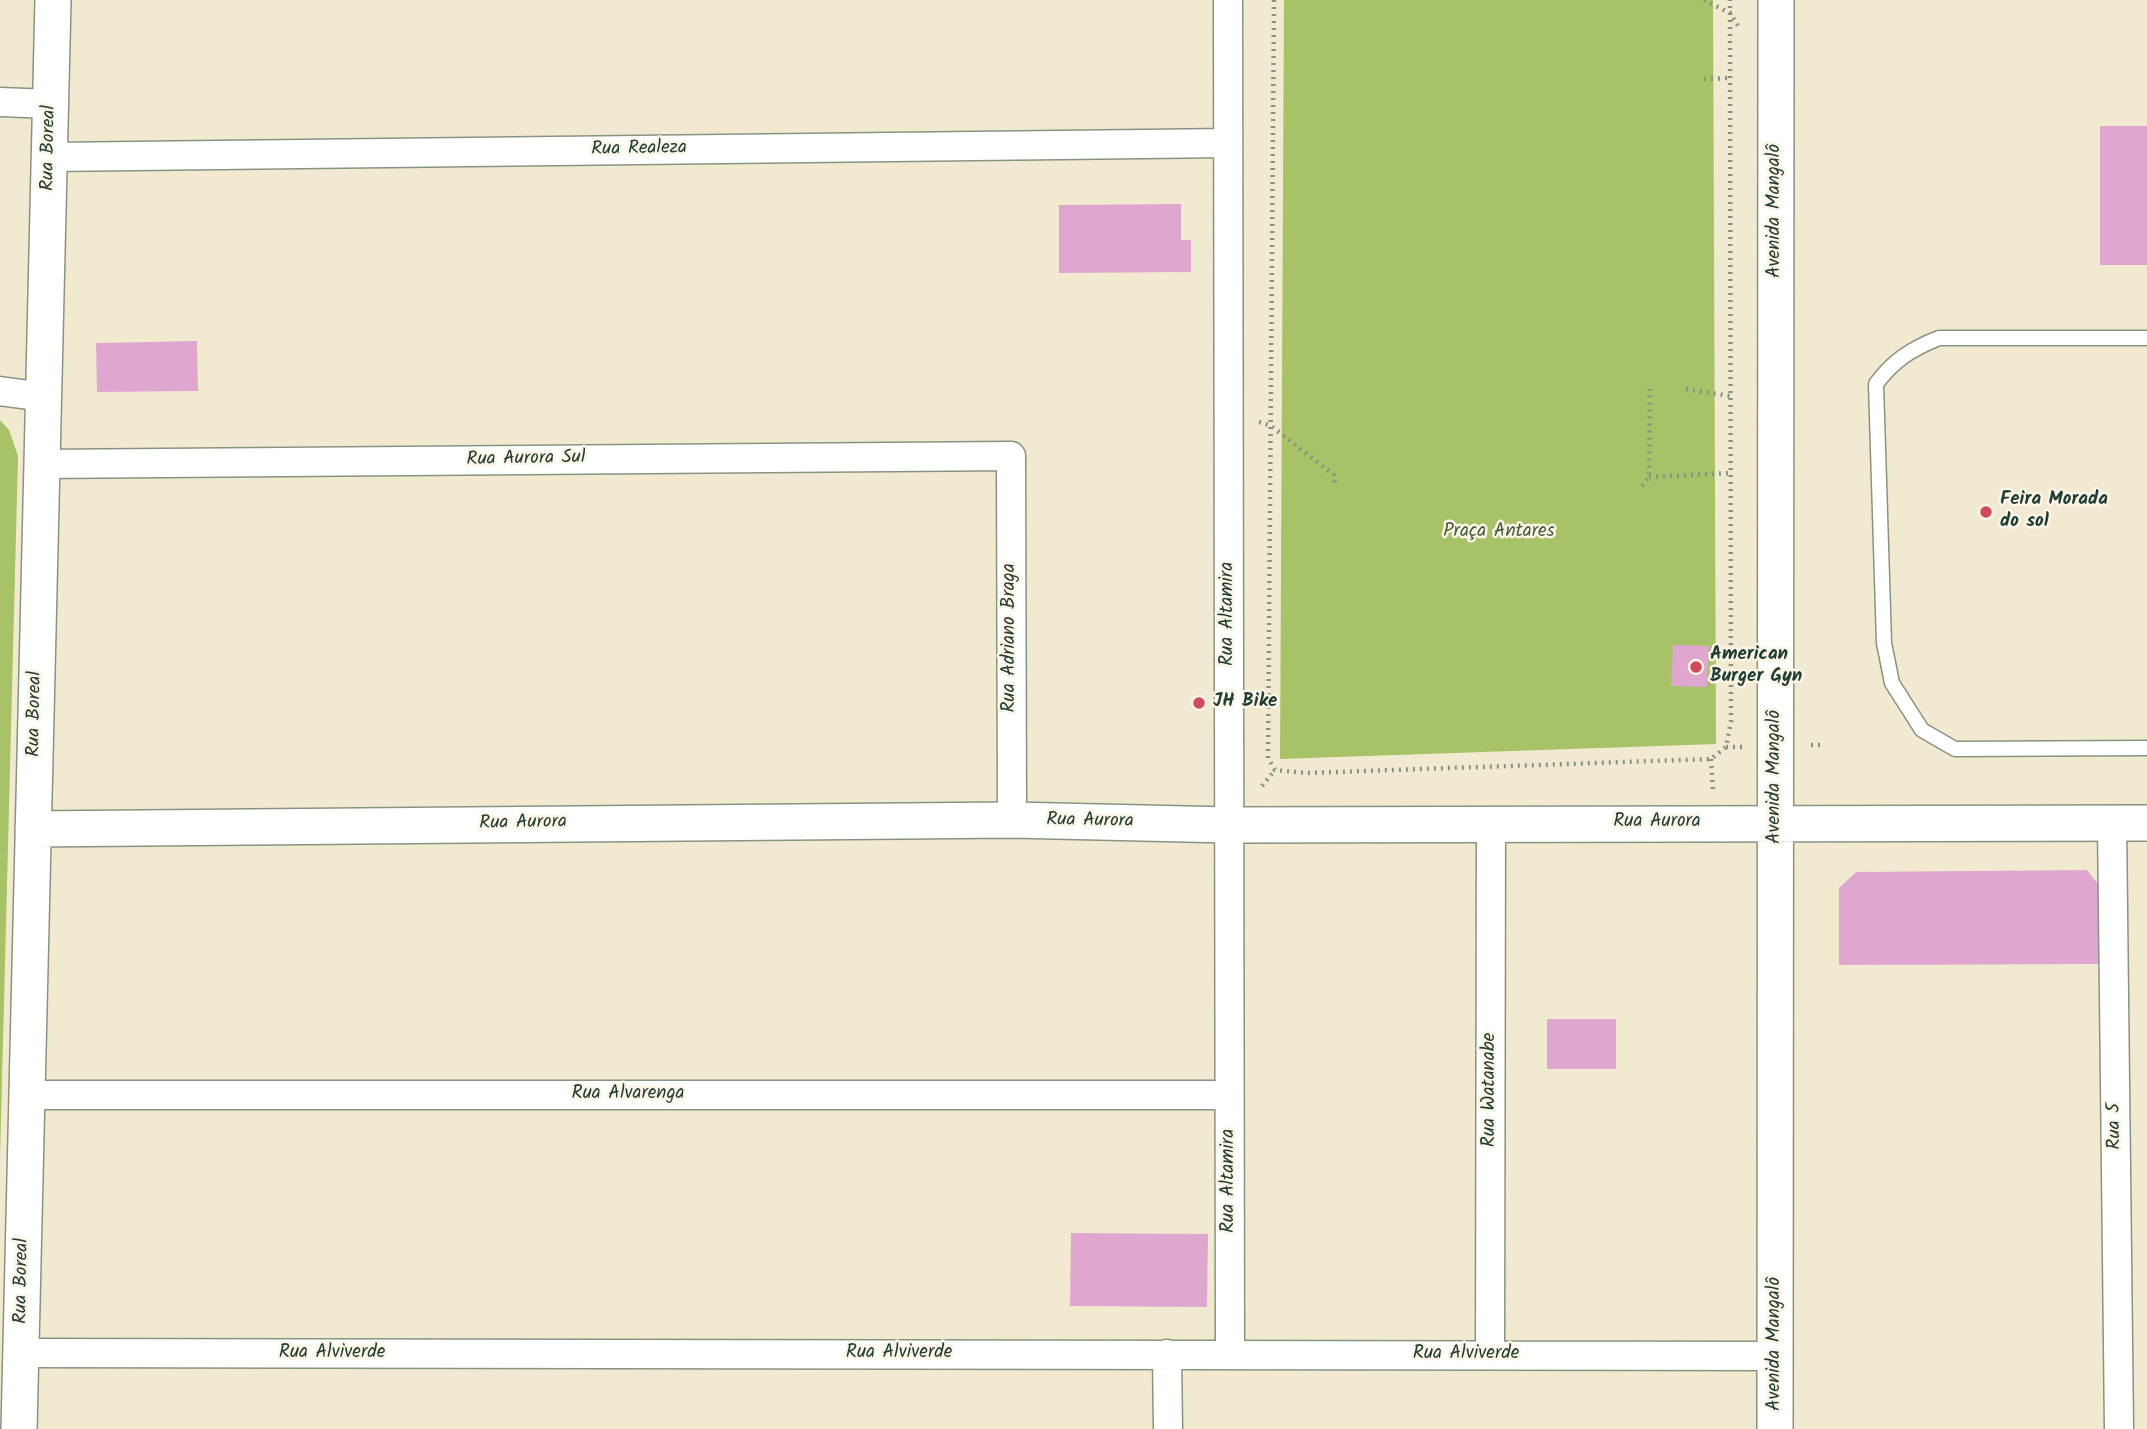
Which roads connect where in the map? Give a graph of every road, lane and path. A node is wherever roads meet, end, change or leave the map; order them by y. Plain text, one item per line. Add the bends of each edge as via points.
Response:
1 (53, 0) edge
2 (1228, 0) edge
3 (1274, 0) edge
4 (1730, 0) edge
5 (1776, 0) edge
6 (1730, 78) junction
7 (1704, 79) dead end
8 (0, 102) edge
9 (51, 104) junction
10 (1228, 143) junction
11 (50, 157) junction
12 (2147, 338) edge
13 (1650, 389) dead end
14 (1686, 389) dead end
15 (0, 391) edge
16 (1731, 396) junction
17 (44, 397) junction
18 (1229, 410) junction
19 (1271, 426) junction
20 (1010, 456) joint
21 (42, 464) junction
22 (1731, 473) junction
23 (1649, 477) junction
24 (1642, 486) dead end
25 (1335, 487) dead end
26 (2147, 748) edge
27 (1012, 820) junction
28 (1777, 823) junction
29 (2112, 823) junction
30 (2147, 823) edge
31 (1492, 824) junction
32 (1229, 825) junction
33 (33, 829) junction
34 (27, 1095) junction
35 (1229, 1095) junction
36 (21, 1353) junction
37 (1167, 1354) junction
38 (1230, 1354) junction
39 (1490, 1355) junction
40 (1776, 1356) junction
41 (19, 1429) edge
42 (1168, 1429) edge
43 (1775, 1429) edge
44 (2119, 1429) edge

1 - 9 street, Rua Boreal
2 - 10 street, Rua Altamira
3 - 19 path
4 - 6 path
5 - 28 street, Avenida Mangalô
6 - 7 path
6 - 16 path
8 - 9 street
9 - 11 street, Rua Boreal
10 - 11 street, Rua Realeza
10 - 18 street, Rua Altamira
11 - 17 street, Rua Boreal
12 - 26 lane via 1939,338 1892,363 1876,384 1884,643 1892,683 1922,730 1955,749
13 - 23 path
14 - 16 path
15 - 17 street
16 - 22 path
17 - 21 street, Rua Boreal
18 - 19 path
18 - 32 street, Rua Altamira
19 - 22 path via 1268,758 1275,771 1711,759 1726,747 1731,721
19 - 25 path via 1334,475
20 - 21 street, Rua Aurora Sul
20 - 27 street, Rua Adriano Braga
21 - 33 street, Rua Boreal
22 - 23 path
23 - 24 path
27 - 32 street, Rua Aurora
27 - 33 street, Rua Aurora
28 - 29 street, Rua Aurora
28 - 31 street, Rua Aurora
28 - 40 street, Avenida Mangalô
29 - 30 street, Rua Aurora
29 - 44 street, Rua 5
31 - 32 street, Rua Aurora
31 - 39 street, Rua Watanabe
32 - 35 street, Rua Altamira
33 - 34 street, Rua Boreal
34 - 35 street, Rua Alvarenga
34 - 36 street, Rua Boreal
35 - 38 street, Rua Altamira
36 - 37 street, Rua Alviverde
36 - 41 street, Rua Boreal
37 - 38 street, Rua Alviverde
37 - 42 street
38 - 39 street, Rua Alviverde
39 - 40 street, Rua Alviverde
40 - 43 street, Avenida Mangalô

